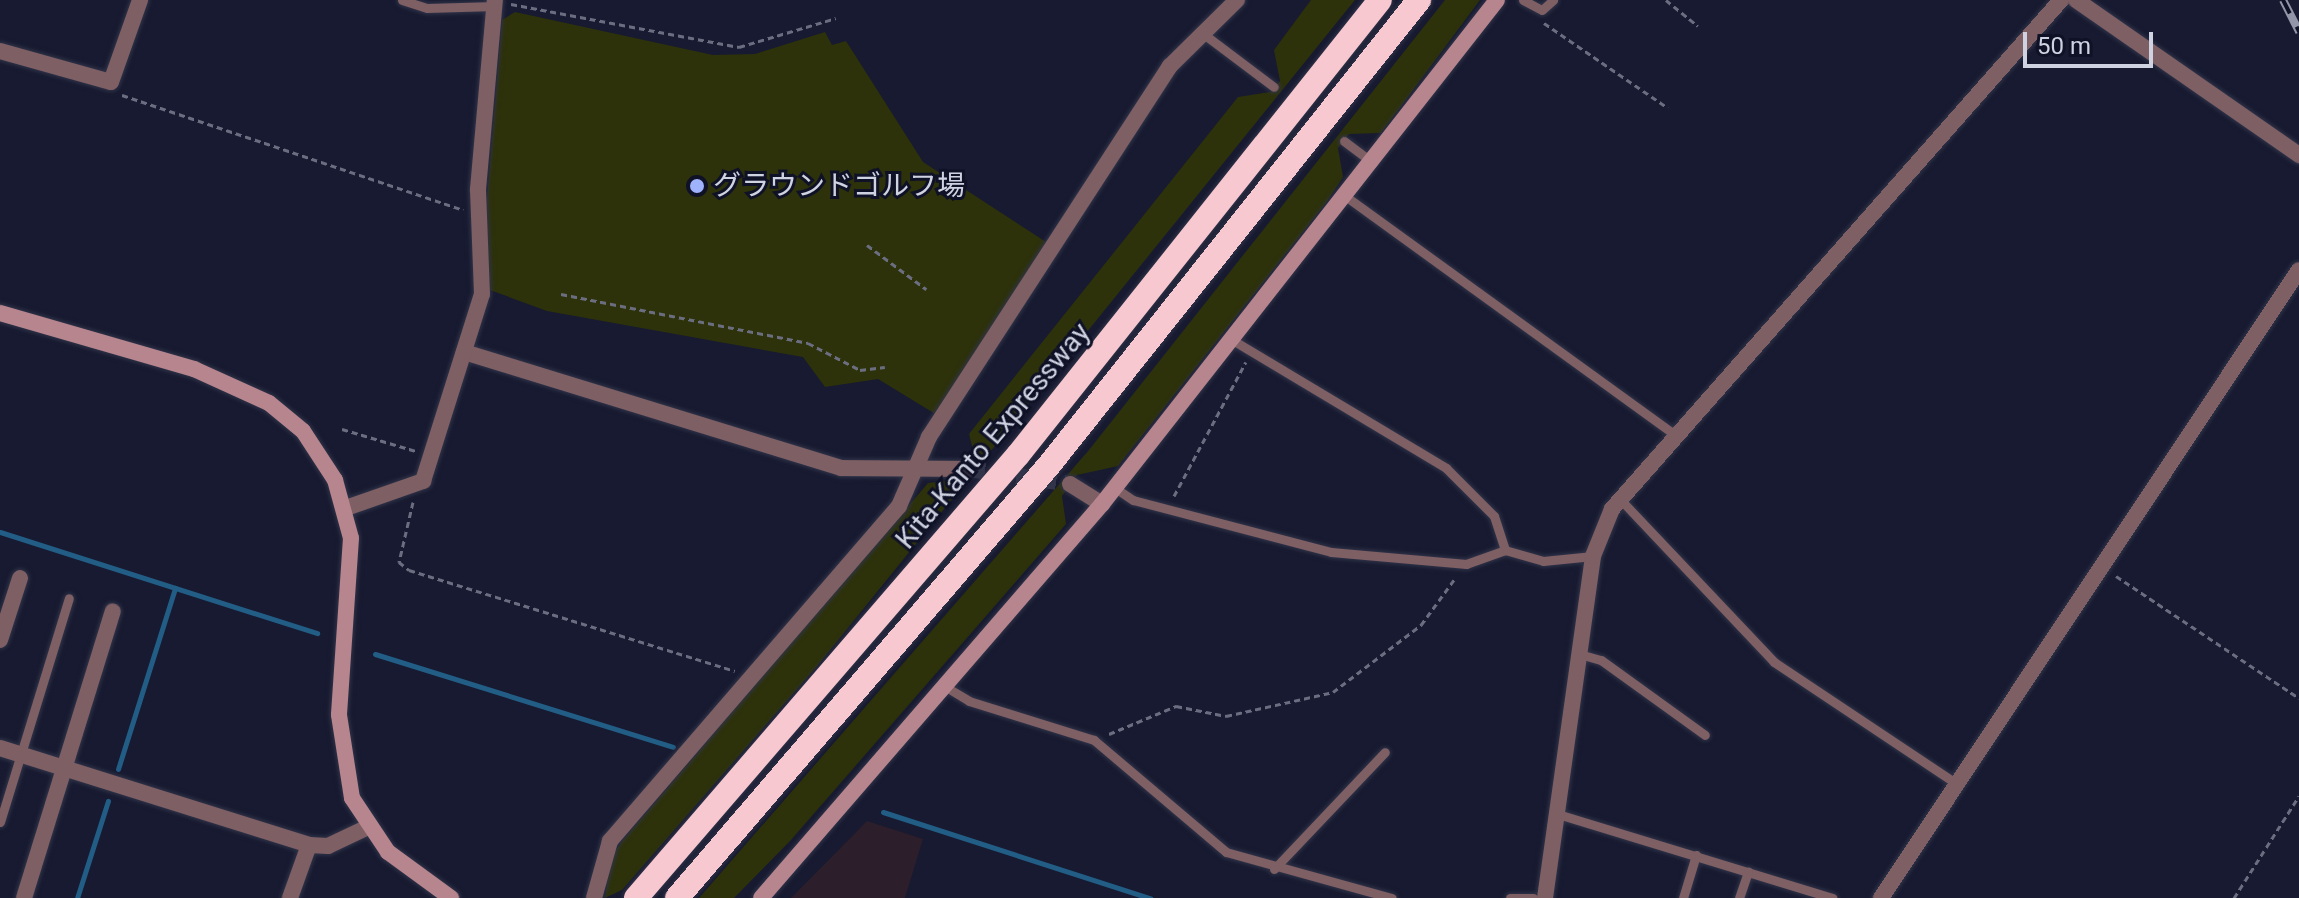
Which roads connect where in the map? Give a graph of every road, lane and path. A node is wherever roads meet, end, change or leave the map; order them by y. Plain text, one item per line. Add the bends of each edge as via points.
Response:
1 (140, 0) edge
2 (402, 0) edge
3 (1237, 0) edge
4 (1380, 0) edge
5 (1419, 0) edge
6 (1497, 0) edge
7 (1523, 0) edge
8 (1553, 0) edge
9 (1666, 0) edge
10 (2061, 0) edge
11 (2076, 0) edge
12 (495, 3) edge
13 (1537, 9) junction
14 (836, 18) dead end
15 (1698, 26) dead end
16 (1201, 32) junction
17 (0, 51) edge
18 (111, 82) junction
19 (1274, 87) dead end
20 (1668, 108) dead end
21 (1344, 141) dead end
22 (2299, 155) edge
23 (1374, 164) junction
24 (1348, 198) junction
25 (479, 208) junction
26 (867, 245) dead end
27 (2299, 270) edge
28 (926, 289) dead end
29 (561, 294) dead end
30 (0, 313) edge
31 (1234, 341) junction
32 (464, 352) junction
33 (1250, 352) junction
34 (885, 367) dead end
35 (342, 429) dead end
36 (1675, 435) junction
37 (431, 456) junction
38 (969, 469) tunnel mouth
39 (917, 470) junction
40 (1070, 484) tunnel mouth
41 (1115, 488) junction
42 (411, 489) junction
43 (1619, 498) junction
44 (1102, 504) junction
45 (346, 508) junction
46 (1166, 510) junction
47 (1505, 550) junction
48 (1593, 556) junction
49 (1466, 564) junction
50 (2101, 566) junction
51 (20, 578) dead end
52 (69, 598) dead end
53 (113, 611) dead end
54 (0, 640) edge
55 (1583, 655) junction
56 (750, 683) junction
57 (946, 687) junction
58 (2299, 698) edge
59 (1705, 735) dead end
60 (1094, 740) junction
61 (0, 748) edge
62 (1385, 752) dead end
63 (21, 755) junction
64 (64, 768) junction
65 (1957, 784) junction
66 (2299, 796) edge
67 (1561, 815) junction
68 (0, 822) edge
69 (366, 828) junction
70 (309, 845) junction
71 (1696, 855) junction
72 (1274, 869) junction
73 (1748, 872) junction
74 (24, 898) edge
75 (290, 898) edge
76 (451, 898) edge
77 (594, 898) edge
78 (636, 898) edge
79 (677, 898) edge
80 (761, 898) edge
81 (1392, 898) edge
82 (1510, 898) edge
83 (1533, 898) edge
84 (1545, 898) edge
85 (1683, 898) edge
86 (1739, 898) edge
87 (1833, 898) edge
88 (1881, 898) edge
89 (2234, 898) edge

1 - 18 street
2 - 12 lane via 427,8
3 - 16 street
4 - 78 highway, Kita-Kanto Expressway via 1018,455
5 - 79 highway via 1050,464
6 - 23 street
7 - 13 lane
8 - 13 lane
9 - 15 path
10 - 36 street
11 - 22 street
12 - 14 path via 539,6 739,47
12 - 25 street
13 - 20 path via 1575,47
16 - 19 lane
16 - 39 street via 1170,66 1036,269 929,437
17 - 18 street
18 - 25 path via 122,95 461,210
21 - 23 lane
23 - 24 street
24 - 31 street
24 - 36 lane
25 - 32 street via 484,280
26 - 28 path
27 - 50 street
29 - 34 path via 808,343 860,370
30 - 45 street via 194,369 269,403 316,448
31 - 33 lane
31 - 41 street
32 - 37 street
32 - 39 street via 841,468
33 - 46 path
33 - 47 lane via 1395,431 1446,468 1494,516
35 - 37 path
36 - 43 street
37 - 42 street via 423,481
38 - 39 street
39 - 56 street via 899,506
40 - 44 street
41 - 44 street
41 - 46 lane
42 - 45 street
42 - 56 path via 414,508 399,562 409,570 739,673
43 - 48 street
43 - 65 lane via 1774,662
44 - 57 street
45 - 69 street via 353,562 339,742
46 - 49 lane via 1331,552
47 - 48 lane via 1543,561
47 - 49 lane
48 - 55 street
49 - 60 path via 1421,625 1333,692 1226,716 1176,706
50 - 58 path
50 - 65 street
51 - 54 street
52 - 63 lane
53 - 64 street
55 - 59 lane via 1601,660
55 - 67 street
56 - 77 street via 605,849
57 - 60 lane via 969,701
57 - 80 street
60 - 72 lane via 1133,766 1206,842
61 - 63 street
62 - 72 lane
63 - 64 street
63 - 68 lane
64 - 70 street
64 - 74 street
65 - 88 street
66 - 89 path
67 - 71 lane
67 - 84 street
69 - 70 street via 328,846
69 - 76 street via 410,873
70 - 75 street
71 - 73 lane
71 - 85 lane
72 - 81 lane
73 - 86 lane
73 - 87 lane
82 - 83 lane

